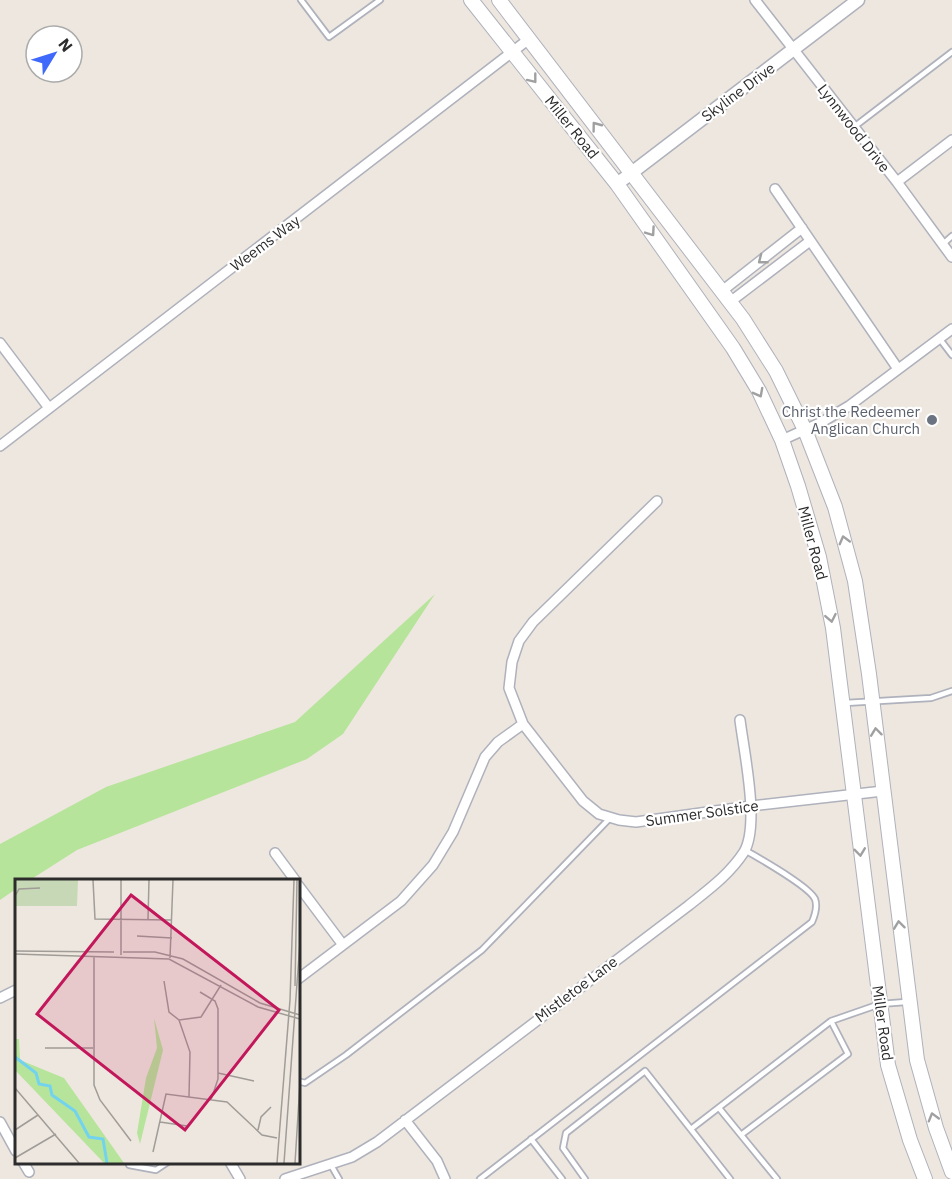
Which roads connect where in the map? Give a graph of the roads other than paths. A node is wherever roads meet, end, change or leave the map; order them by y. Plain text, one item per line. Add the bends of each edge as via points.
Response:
1 (301, 0) edge
2 (380, 0) edge
3 (471, 0) edge
4 (499, 0) edge
5 (755, 0) edge
6 (858, 0) edge
7 (529, 39) junction
8 (793, 50) junction
9 (512, 52) junction
10 (952, 52) edge
11 (854, 127) junction
12 (952, 140) edge
13 (631, 172) junction
14 (897, 182) junction
15 (617, 184) junction
16 (775, 189) dead end
17 (801, 228) junction
18 (952, 236) edge
19 (810, 241) junction
20 (943, 244) junction
21 (952, 256) edge
22 (726, 296) junction
23 (952, 328) edge
24 (939, 338) junction
25 (0, 343) edge
26 (952, 355) edge
27 (898, 369) junction
28 (49, 408) junction
29 (805, 430) junction
30 (782, 440) junction
31 (0, 446) edge
32 (657, 501) dead end
33 (952, 691) edge
34 (872, 702) junction
35 (842, 703) junction
36 (740, 720) dead end
37 (523, 724) junction
38 (883, 791) junction
39 (852, 794) junction
40 (751, 806) junction
41 (611, 817) junction
42 (745, 850) junction
43 (275, 853) dead end
44 (294, 879) edge
45 (300, 888) edge
46 (343, 945) junction
47 (300, 977) edge
48 (15, 990) edge
49 (0, 998) edge
50 (909, 1002) junction
51 (880, 1004) junction
52 (831, 1021) junction
53 (300, 1082) edge
54 (719, 1108) junction
55 (405, 1120) junction
56 (0, 1122) edge
57 (692, 1130) junction
58 (741, 1135) junction
59 (531, 1139) junction
60 (15, 1149) edge
61 (24, 1164) edge
62 (129, 1164) edge
63 (165, 1164) edge
64 (231, 1164) edge
65 (331, 1165) junction
66 (29, 1172) dead end
67 (952, 1172) edge
68 (240, 1179) edge
69 (285, 1179) edge
70 (339, 1179) edge
71 (445, 1179) edge
72 (480, 1179) edge
73 (562, 1179) edge
74 (585, 1179) edge
75 (730, 1179) edge
76 (777, 1179) edge
77 (925, 1179) edge

1 - 2 lane via 329,37
3 - 9 main road, Miller Road
4 - 7 main road, Miller Road
5 - 8 street, Lynnwood Drive
6 - 8 street, Skyline Drive
7 - 9 street, Weems Way
13 -> 7 main road, Miller Road
8 - 11 street, Lynnwood Drive
8 - 13 street, Skyline Drive
9 -> 15 main road, Miller Road
9 - 28 street, Weems Way
10 - 11 lane
11 - 14 street, Lynnwood Drive
12 - 14 street
13 - 15 street, Skyline Drive
13 - 22 main road, Miller Road
14 - 20 street, Lynnwood Drive
15 -> 30 main road, Miller Road via 734,348
16 - 17 street
17 - 19 street
17 -> 22 street
18 - 20 lane
19 - 22 street
19 - 27 street
20 - 21 street, Lynnwood Drive
22 - 29 main road, Miller Road via 761,344
23 - 24 street
24 - 26 lane
24 - 27 street
25 - 28 street
27 - 29 street via 849,406
28 - 31 street, Weems Way
29 - 30 street
34 -> 29 main road, Miller Road via 855,581 835,507
30 -> 35 main road, Miller Road via 819,556
32 - 37 street, Summer Solstice via 533,622 519,641 509,688
33 - 34 lane via 931,698
34 - 35 lane
38 -> 34 main road, Miller Road
35 - 39 main road, Miller Road
36 - 40 street, Mistletoe Lane
37 - 41 street, Summer Solstice via 583,801 599,814
37 - 46 street via 484,757 453,832 433,865 401,901
38 - 39 street, Summer Solstice
50 -> 38 main road, Miller Road
39 - 40 street, Summer Solstice
39 -> 51 main road, Miller Road
40 - 41 street, Summer Solstice via 636,822
40 - 42 street, Mistletoe Lane
41 - 53 lane via 482,950 346,1055 305,1083
42 - 55 street, Mistletoe Lane via 728,873 688,906
42 - 59 lane via 807,889 816,911 812,922
43 - 44 street
45 - 46 street
46 - 47 street
48 - 49 street
50 - 51 lane
67 -> 50 main road, Miller Road via 917,1060
51 - 52 lane
51 - 77 main road, Miller Road via 888,1065
52 - 54 lane
52 - 58 lane via 848,1054
54 - 57 lane
54 - 58 lane
55 - 65 street, Mistletoe Lane via 360,1152
55 - 71 street via 437,1161
56 - 60 street
57 - 74 lane via 645,1071 566,1133 563,1148
57 - 75 lane
58 - 76 lane
59 - 72 lane
59 - 73 lane
61 - 66 street
62 - 63 lane via 156,1170
64 - 68 street
65 - 69 street, Mistletoe Lane
65 - 70 lane

